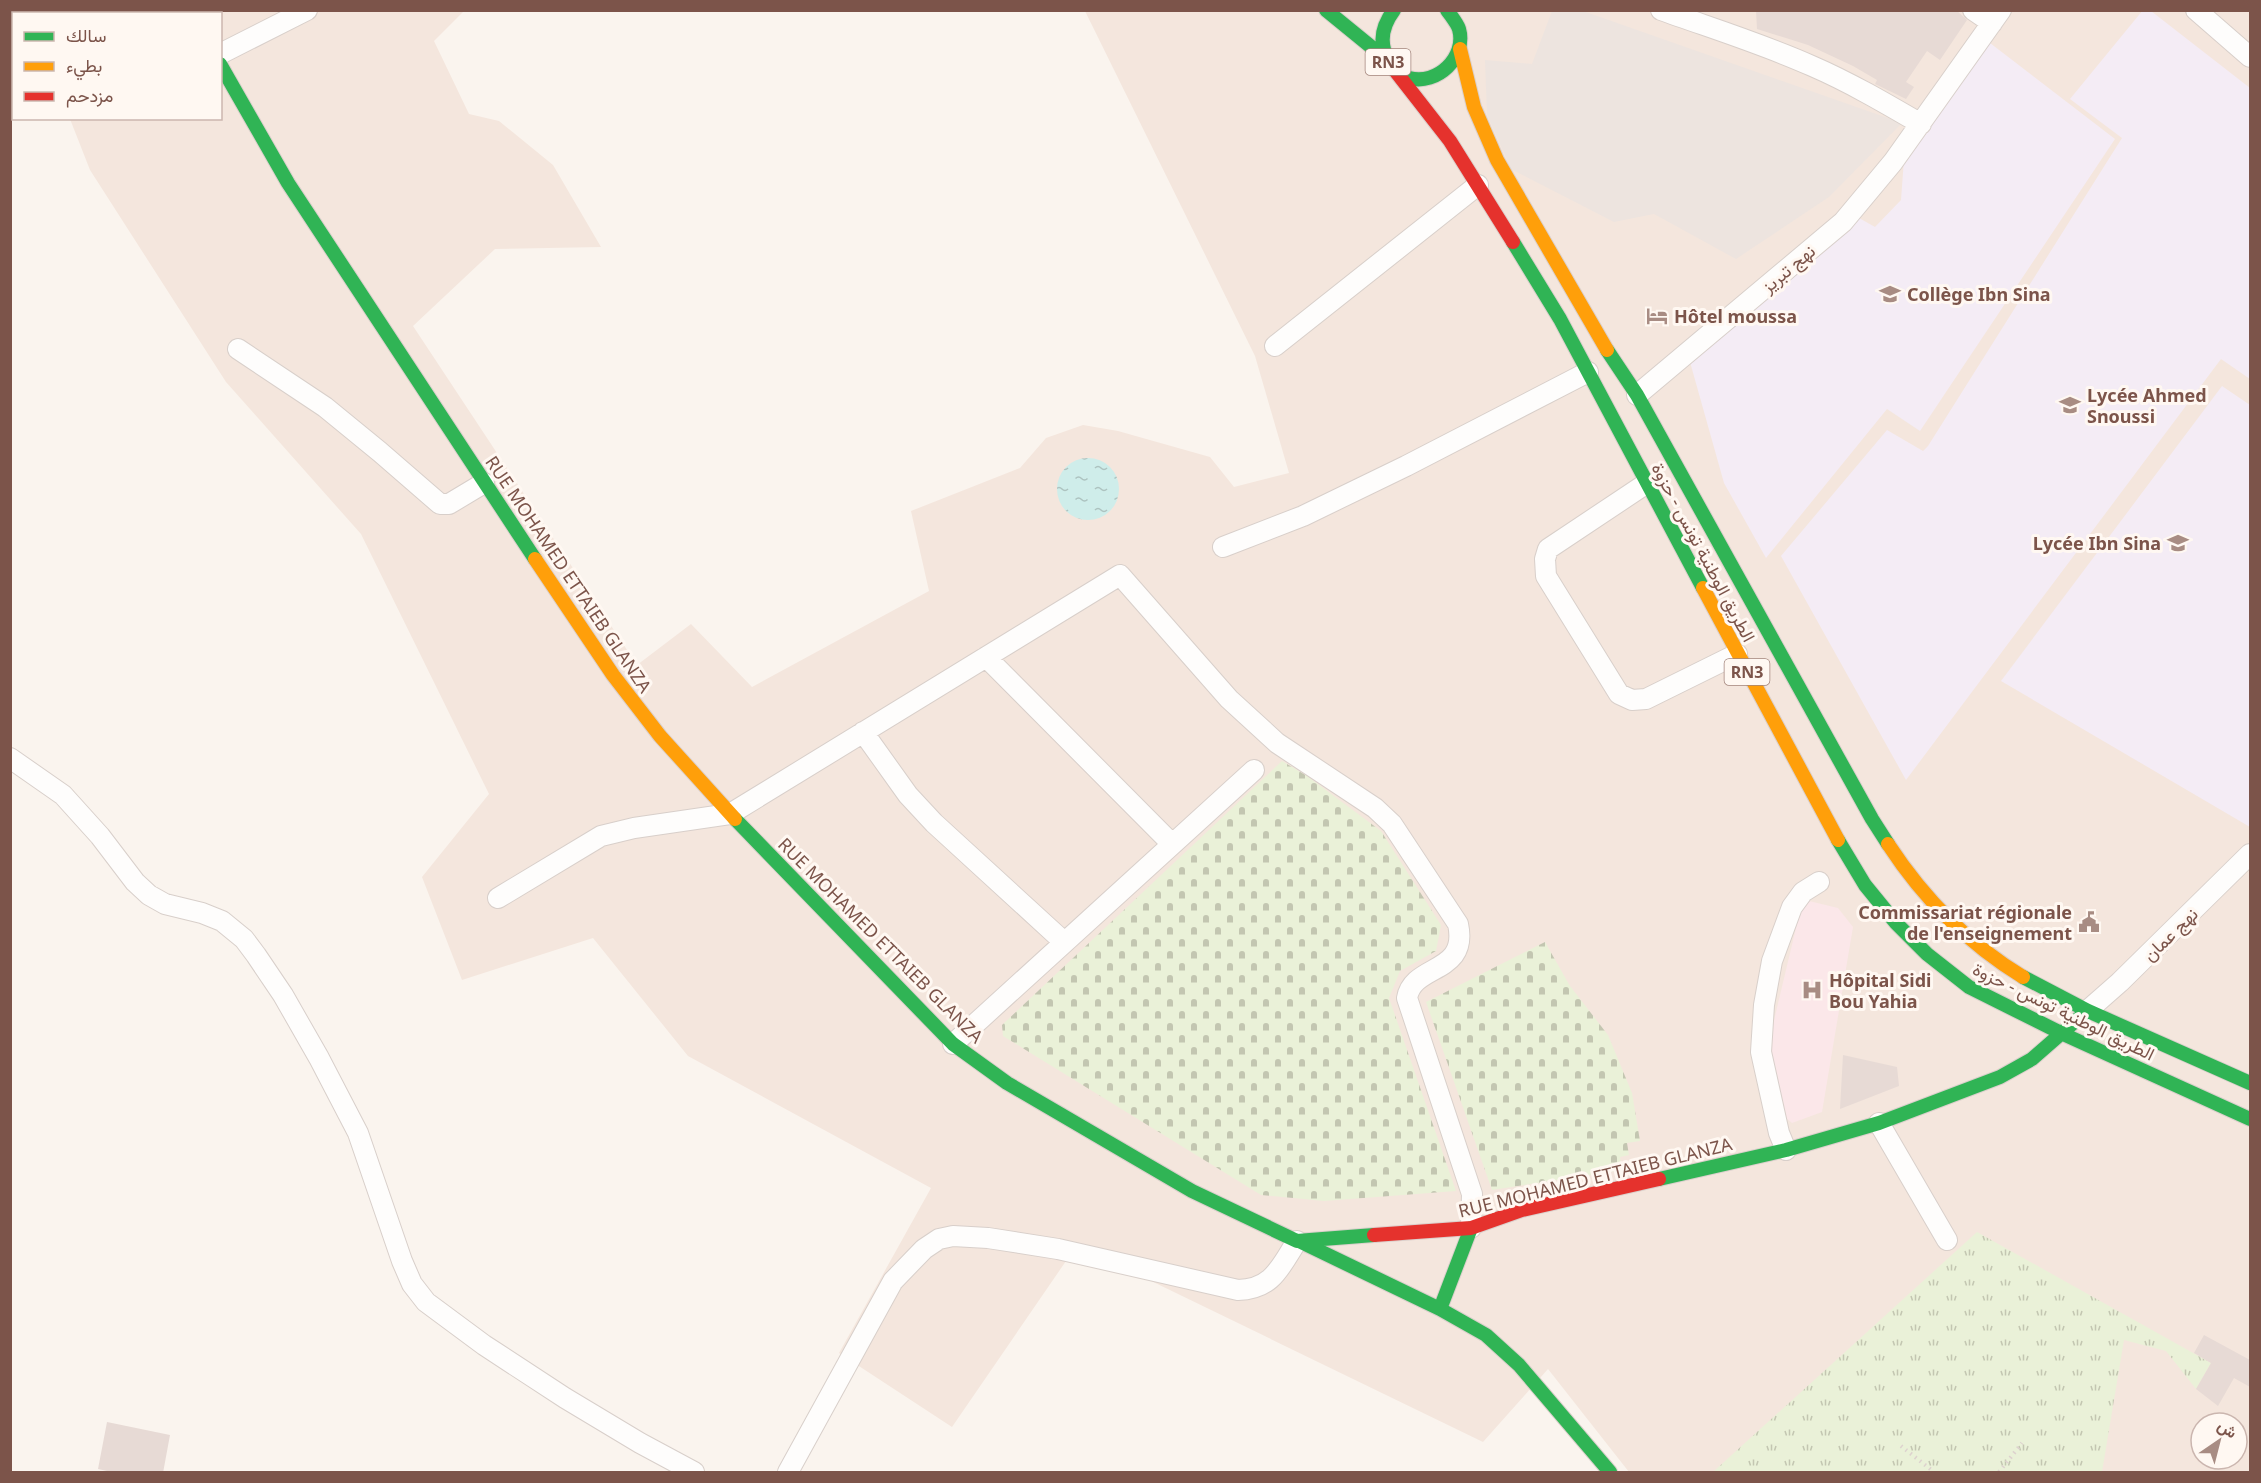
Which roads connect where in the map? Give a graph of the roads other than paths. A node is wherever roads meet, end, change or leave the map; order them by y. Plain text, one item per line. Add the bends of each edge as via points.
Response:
1 (187, 10) edge
2 (307, 10) edge
3 (1326, 10) edge
4 (1394, 10) edge
5 (1448, 10) edge
6 (1462, 10) edge
7 (1661, 10) edge
8 (1973, 10) edge
9 (2196, 10) edge
10 (197, 12) edge
11 (1997, 17) edge
12 (1460, 31) junction
13 (1460, 49) junction
14 (222, 53) edge
15 (2250, 57) edge
16 (1390, 64) junction
17 (222, 68) edge
18 (1921, 124) junction
19 (1478, 185) junction
20 (1581, 310) junction
21 (1560, 319) junction
22 (1275, 346) dead end
23 (238, 349) dead end
24 (1588, 372) junction
25 (1636, 395) junction
26 (484, 483) junction
27 (1647, 483) junction
28 (1223, 547) dead end
29 (1737, 654) junction
30 (986, 657) junction
31 (863, 732) junction
32 (10, 758) edge
33 (1254, 770) dead end
34 (730, 814) junction
35 (1172, 844) junction
36 (2250, 854) edge
37 (1819, 882) dead end
38 (498, 898) dead end
39 (1064, 942) junction
40 (2087, 1011) junction
41 (2063, 1034) junction
42 (953, 1044) junction
43 (2250, 1083) edge
44 (2250, 1119) edge
45 (1879, 1123) junction
46 (1786, 1150) junction
47 (1471, 1228) junction
48 (1947, 1240) dead end
49 (1298, 1241) junction
50 (1440, 1309) junction
51 (694, 1473) edge
52 (788, 1473) edge
53 (1610, 1473) edge

1 - 10 street
2 - 14 street
3 - 16 main road, الطريق الوطنية تونس - حزوة / RN3
4 - 16 main road, RN3 via 1382,32 1382,46
5 - 12 main road, RN3
6 - 12 main road
7 - 18 street via 1777,51
8 - 11 street
9 - 15 street
11 - 18 street, نهج تبريز
12 - 13 main road, RN3
13 - 16 main road, RN3 via 1448,70 1426,80 1403,75
13 - 20 main road, الطريق الوطنية تونس - حزوة / RN3 via 1464,76 1482,132
16 - 19 main road, الطريق الوطنية تونس - حزوة / RN3 via 1450,141
17 - 26 main road, RUE MOHAMED ETTAIEB GLANZA via 288,183
18 - 25 street, نهج تبريز via 1843,222
19 - 21 main road, الطريق الوطنية تونس - حزوة / RN3
19 - 22 street
20 - 21 main road
20 - 25 main road, الطريق الوطنية تونس - حزوة / RN3
21 - 24 main road, الطريق الوطنية تونس - حزوة / RN3
23 - 26 street via 325,407 440,504 449,504
24 - 27 main road, الطريق الوطنية تونس - حزوة / RN3
24 - 28 street via 1313,511
25 - 40 main road, الطريق الوطنية تونس - حزوة / RN3 via 1899,864 1946,919 1990,957
26 - 34 main road, RUE MOHAMED ETTAIEB GLANZA via 613,675
27 - 29 main road, الطريق الوطنية تونس - حزوة / RN3
27 - 29 street via 1548,549 1546,576 1619,694 1632,700 1646,699
29 - 41 main road, الطريق الوطنية تونس - حزوة / RN3 via 1837,840 1864,885 1896,923 1969,987
30 - 31 street
30 - 35 street
30 - 47 street via 1120,575 1229,699 1277,743 1375,808 1392,824 1458,924 1460,934 1455,955 1414,983 1407,998 1473,1194
31 - 34 street
31 - 39 street via 908,795 934,823
32 - 51 street via 63,795 148,895 222,921 244,939 283,994 358,1133 402,1261 426,1302 565,1398
33 - 35 street
34 - 38 street via 601,836
34 - 42 main road, RUE MOHAMED ETTAIEB GLANZA
35 - 39 street
36 - 40 street, نهج عمان
37 - 46 street via 1803,892 1792,907 1772,961 1764,1005 1761,1052
39 - 42 street
40 - 41 main road, RUE MOHAMED ETTAIEB GLANZA
40 - 43 main road, الطريق الوطنية تونس - حزوة / RN3
41 - 44 main road, الطريق الوطنية تونس - حزوة / RN3
41 - 45 main road, RUE MOHAMED ETTAIEB GLANZA via 2032,1059 2000,1077
42 - 49 main road, RUE MOHAMED ETTAIEB GLANZA via 1007,1083 1192,1191
45 - 46 main road, RUE MOHAMED ETTAIEB GLANZA
45 - 48 street
46 - 47 main road, RUE MOHAMED ETTAIEB GLANZA via 1521,1210
47 - 49 main road, RUE MOHAMED ETTAIEB GLANZA
47 - 50 main road
49 - 50 main road
49 - 52 street via 1265,1284 1255,1290 1238,1290 1058,1249 988,1238 939,1239 893,1281
50 - 53 main road via 1486,1335 1519,1365

